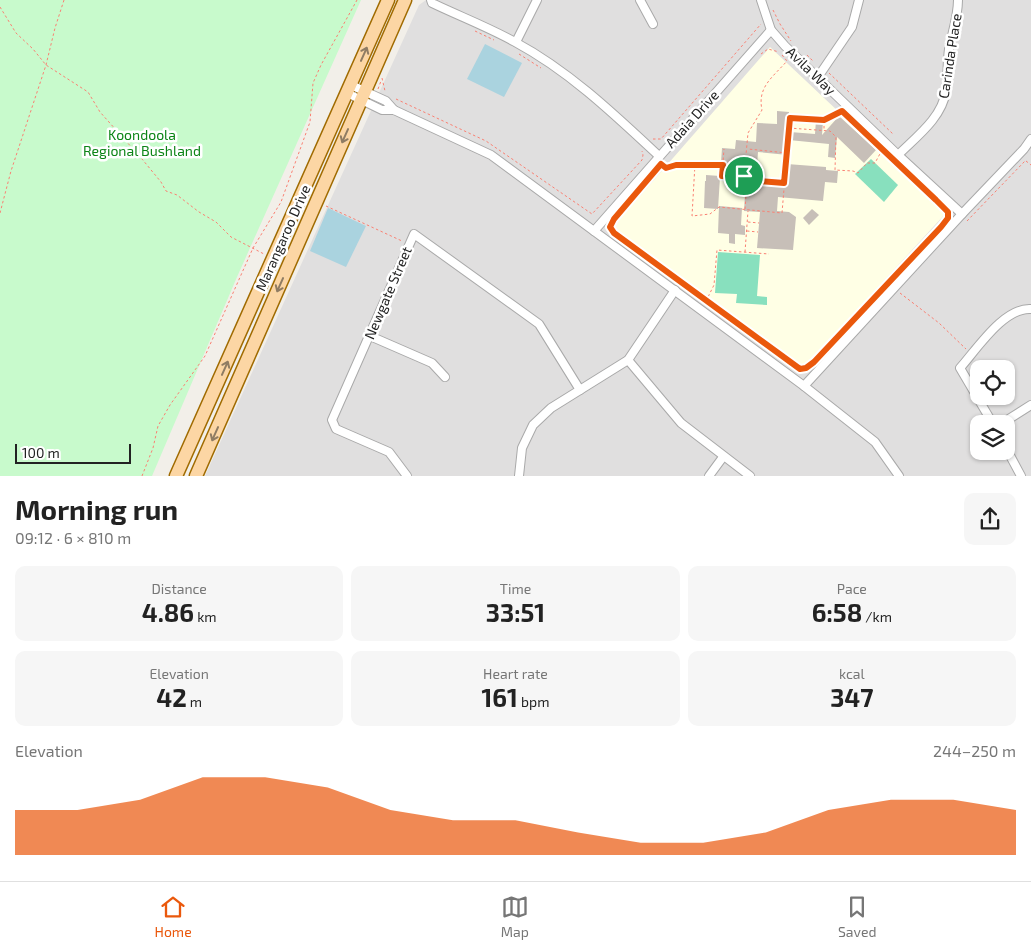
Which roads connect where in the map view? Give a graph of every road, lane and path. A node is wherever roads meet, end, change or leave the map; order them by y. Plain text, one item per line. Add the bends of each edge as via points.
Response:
1 (64, 0) edge
2 (357, 0) edge
3 (388, 0) edge
4 (405, 0) edge
5 (431, 0) edge
6 (537, 0) edge
7 (640, 0) edge
8 (761, 0) edge
9 (859, 0) edge
10 (958, 0) edge
11 (0, 7) edge
12 (772, 8) dead end
13 (763, 21) dead end
14 (653, 24) dead end
15 (472, 30) dead end
16 (771, 30) junction
17 (516, 42) junction
18 (499, 43) dead end
19 (793, 43) dead end
20 (767, 45) dead end
21 (768, 49) junction
22 (515, 52) dead end
23 (760, 55) dead end
24 (807, 56) dead end
25 (814, 62) dead end
26 (46, 65) junction
27 (545, 70) dead end
28 (828, 73) dead end
29 (818, 77) junction
30 (382, 78) dead end
31 (349, 89) junction
32 (385, 92) dead end
33 (363, 96) junction
34 (395, 99) dead end
35 (846, 115) dead end
36 (824, 120) junction
37 (789, 128) junction
38 (824, 131) junction
39 (893, 134) dead end
40 (650, 138) dead end
41 (1031, 139) edge
42 (880, 147) dead end
43 (641, 148) dead end
44 (724, 149) dead end
45 (748, 149) dead end
46 (787, 153) junction
47 (898, 155) junction
48 (659, 156) junction
49 (695, 164) junction
50 (723, 165) junction
51 (1031, 165) edge
52 (659, 167) dead end
53 (722, 176) junction
54 (744, 176) junction
55 (719, 178) dead end
56 (747, 180) junction
57 (784, 183) junction
58 (316, 202) junction
59 (744, 210) junction
60 (748, 210) junction
61 (0, 212) edge
62 (962, 214) junction
63 (747, 222) junction
64 (759, 223) dead end
65 (611, 224) dead end
66 (964, 224) dead end
67 (594, 230) junction
68 (747, 230) junction
69 (758, 232) dead end
70 (410, 244) junction
71 (253, 248) junction
72 (745, 252) junction
73 (768, 254) dead end
74 (274, 259) junction
75 (904, 265) dead end
76 (894, 288) junction
77 (675, 290) junction
78 (706, 300) junction
79 (1031, 309) edge
80 (370, 336) junction
81 (972, 354) junction
82 (628, 360) junction
83 (445, 377) dead end
84 (804, 386) junction
85 (580, 390) junction
86 (1031, 405) edge
87 (988, 415) edge
88 (1015, 415) edge
89 (723, 457) junction
90 (1013, 460) edge
91 (142, 476) edge
92 (176, 476) edge
93 (196, 476) edge
94 (407, 476) edge
95 (518, 476) edge
96 (709, 476) edge
97 (750, 476) edge
98 (900, 476) edge
99 (1022, 476) edge

1 - 26 path
2 - 71 path via 313,83 310,122 292,172 281,202
31 -> 3 main road, Marangaroo Drive
4 - 33 main road, Marangaroo Drive
5 - 17 street
6 - 17 street
7 - 14 street
8 - 16 street, Avila Way
9 - 29 street via 852,27
10 - 47 street, Carinda Place via 943,102 935,117
11 - 26 path via 16,33
12 - 19 path
13 - 40 path via 756,33 661,139
15 - 18 path
16 - 29 street, Avila Way
16 - 48 street, Adaia Drive
17 - 48 street via 593,94
20 - 21 path
21 - 23 path
21 - 54 path via 777,50 787,61 761,93 762,110 748,133
22 - 27 path
24 - 25 path
26 - 61 path
26 - 71 path via 88,92 100,112 166,191 177,194 216,222 231,238
28 - 39 path
29 - 47 street, Avila Way
30 - 32 path
31 - 33 street
31 - 74 main road, Marangaroo Drive
33 -> 58 main road, Marangaroo Drive
33 - 67 street via 386,101 394,110 491,155
34 - 43 path via 486,141 592,214 642,160
35 - 36 path via 842,111
36 - 37 path via 790,117
36 - 38 path
37 - 38 path
37 - 46 path
38 - 42 path via 830,131 836,137 835,170 858,173 866,163 875,163 883,149
41 - 62 street
44 - 50 path
45 - 46 path
46 - 57 path
47 - 62 street, Avila Way
48 - 67 street, Adaia Drive
49 - 50 path
49 - 52 path via 666,168 661,164
49 - 59 path via 692,216 710,214 719,208
50 - 53 path
51 - 66 path via 1025,161
53 - 54 path
53 - 55 path
54 - 56 path
56 - 57 path
56 - 59 path
57 - 60 path via 782,213
58 - 70 path
58 -> 93 main road, Marangaroo Drive
59 - 60 path
60 - 63 path
62 - 76 street
63 - 64 path
63 - 68 path
65 - 78 path via 610,229 614,233
67 - 77 street
68 - 69 path
68 - 72 path
70 - 80 street, Newgate Street
70 - 85 street, Newgate Street via 414,234 538,324
71 - 74 path
71 - 91 path via 205,356 158,426
72 - 73 path
72 - 78 path via 717,250 714,285
92 -> 74 main road, Marangaroo Drive
75 - 78 path via 814,362 803,369
76 - 81 path
76 - 84 street
77 - 82 street
77 - 84 street
79 - 81 street via 1014,312
80 - 83 street via 432,363
80 - 94 street, Newgate Street via 332,420 336,429 389,452
81 - 87 street via 960,368
82 - 85 street
82 - 89 street via 680,423
84 - 98 street via 875,442
85 - 95 street via 532,425 522,448
86 - 88 street
89 - 96 street
89 - 97 street
90 - 99 street

